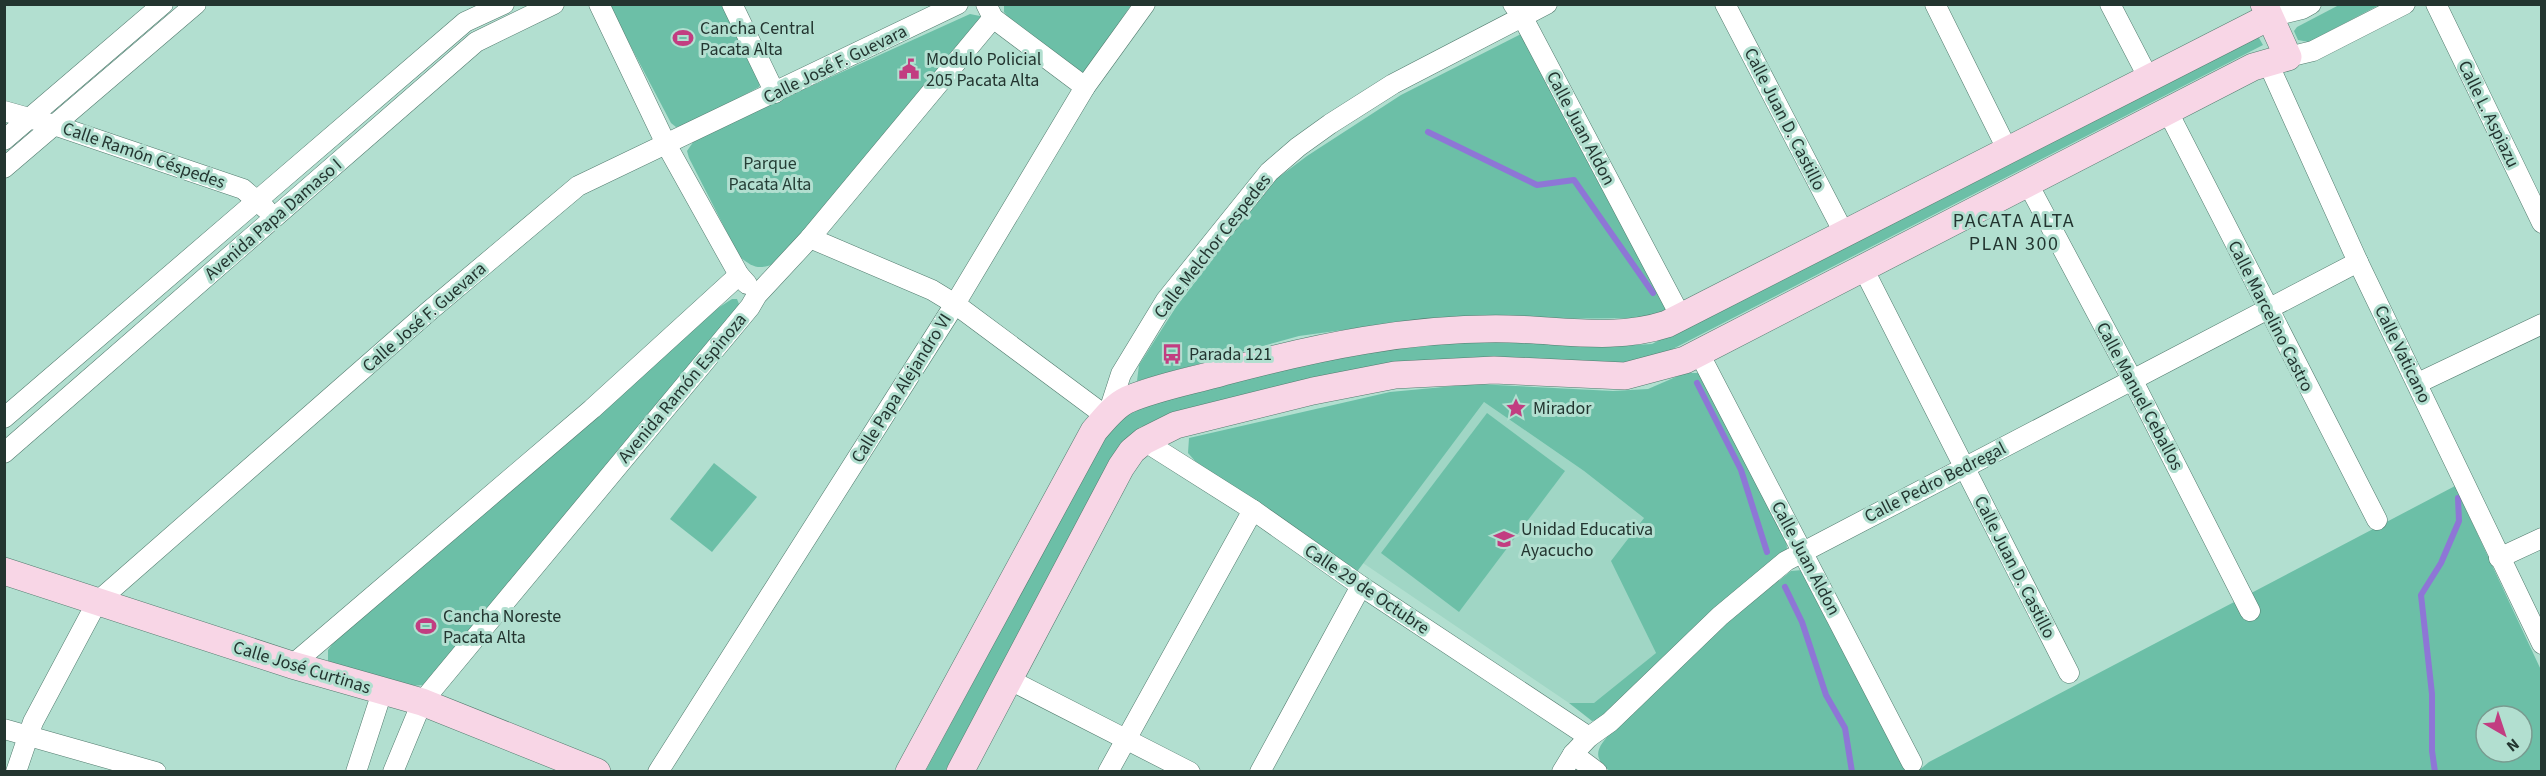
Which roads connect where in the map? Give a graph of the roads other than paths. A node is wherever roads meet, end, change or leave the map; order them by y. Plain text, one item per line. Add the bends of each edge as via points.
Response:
1 (163, 4) edge
2 (196, 4) edge
3 (504, 4) edge
4 (554, 4) edge
5 (599, 4) edge
6 (732, 4) edge
7 (958, 4) edge
8 (1145, 4) edge
9 (1547, 4) edge
10 (1725, 4) edge
11 (1935, 4) edge
12 (2110, 4) edge
13 (2311, 4) edge
14 (2405, 4) edge
15 (2436, 4) edge
16 (989, 11) edge
17 (1518, 11) edge
18 (2266, 11) edge
19 (2278, 60) junction
20 (2148, 77) junction
21 (1086, 87) junction
22 (775, 93) junction
23 (2167, 110) junction
24 (4, 111) edge
25 (29, 119) junction
26 (54, 124) junction
27 (4, 141) edge
28 (666, 144) junction
29 (2007, 149) junction
30 (4, 168) edge
31 (2026, 182) junction
32 (258, 201) junction
33 (274, 218) junction
34 (2541, 223) edge
35 (1844, 233) junction
36 (810, 238) junction
37 (2358, 262) junction
38 (1863, 268) junction
39 (739, 275) junction
40 (756, 295) junction
41 (955, 304) junction
42 (2267, 309) junction
43 (1681, 317) junction
44 (2541, 324) edge
45 (1699, 353) junction
46 (2132, 379) junction
47 (2418, 383) junction
48 (1107, 417) junction
49 (4, 418) edge
50 (1144, 441) junction
51 (4, 453) edge
52 (1964, 466) junction
53 (1253, 510) junction
54 (2377, 520) dead end
55 (2541, 538) edge
56 (1802, 550) junction
57 (2499, 558) junction
58 (4, 571) edge
59 (1361, 586) junction
60 (97, 602) junction
61 (2250, 611) dead end
62 (2541, 644) edge
63 (292, 665) junction
64 (2069, 673) dead end
65 (1008, 680) junction
66 (382, 692) junction
67 (422, 702) junction
68 (4, 729) edge
69 (29, 736) junction
70 (1589, 738) junction
71 (1125, 740) junction
72 (1573, 754) junction
73 (1912, 763) dead end
74 (16, 771) edge
75 (156, 771) edge
76 (356, 771) edge
77 (393, 771) edge
78 (597, 771) edge
79 (658, 771) edge
80 (909, 771) edge
81 (960, 771) edge
82 (1108, 771) edge
83 (1190, 771) edge
84 (1260, 771) edge
85 (1562, 771) edge
86 (1597, 771) edge

1 - 25 street
2 - 26 street
3 - 32 street, Avenida Papa Damaso I via 465,22
4 - 33 street, Avenida Papa Damaso I via 476,42
5 - 28 street
6 - 22 street
7 - 22 street, Calle José F. Guevara
8 - 21 street, Calle Papa Alejandro VI
9 - 17 street, Calle Melchor Cespedes
10 - 35 street, Calle Juan D. Castillo
11 - 29 street
12 - 20 street
13 - 18 street via 2302,9
14 - 19 street via 2313,51
15 - 34 street, Calle L. Aspiazu
16 - 21 street
16 - 36 street, Avenida Ramón Espinoza
17 - 43 street, Calle Juan Aldon
17 - 48 street, Calle Melchor Cespedes via 1330,124 1269,171 1166,300 1121,374
18 - 19 street, Calle Vaticano
18 - 20 street
19 - 23 street via 2253,67
19 - 37 street, Calle Vaticano
20 - 29 street
21 - 41 street, Calle Papa Alejandro VI
22 - 28 street, Calle José F. Guevara
23 - 31 street
23 - 42 street, Calle Marcelino Castro
24 - 25 street, Calle Ramón Céspedes
25 - 26 street, Calle Ramón Céspedes
25 - 27 street
26 - 30 street
26 - 32 street, Calle Ramón Céspedes via 243,189
28 - 39 street
28 - 60 street, Calle José F. Guevara via 578,186
29 - 35 street
31 - 38 street
31 - 46 street, Calle Manuel Ceballos
32 - 33 street, Calle Ramón Céspedes
32 - 49 street, Avenida Papa Damaso I
33 - 51 street, Avenida Papa Damaso I
35 - 43 street
36 - 40 street, Avenida Ramón Espinoza
36 - 41 street via 932,290
37 - 42 street, Calle Pedro Bedregal
37 - 47 street, Calle Vaticano
38 - 45 street
38 - 52 street, Calle Juan D. Castillo
39 - 40 street
39 - 63 street, Avenida Ramón Espinoza via 592,408
40 - 67 street, Avenida Ramón Espinoza
41 - 48 street
41 - 79 street, Calle Papa Alejandro VI
42 - 46 street, Calle Pedro Bedregal
42 - 54 street, Calle Marcelino Castro
43 - 48 street via 1644,331 1600,335 1499,329 1432,331 1361,340 1189,381 1125,401
44 - 47 street
45 - 50 street via 1654,370 1624,376 1494,370 1395,375 1176,425
45 - 56 street, Calle Juan Aldon
46 - 52 street, Calle Pedro Bedregal
46 - 61 street, Calle Manuel Ceballos
47 - 57 street, Calle Vaticano
48 - 80 street via 1094,431
50 - 53 street, Calle 29 de Octubre
50 - 65 street via 1131,451 1121,467
52 - 56 street, Calle Pedro Bedregal
52 - 64 street, Calle Juan D. Castillo
53 - 59 street, Calle 29 de Octubre
53 - 71 street
55 - 57 street
56 - 70 street, Calle Pedro Bedregal via 1720,616
56 - 73 street, Calle Juan Aldon
57 - 62 street, Calle Vaticano
58 - 60 street, Calle José Curtinas
59 - 70 street, Calle 29 de Octubre
59 - 84 street
60 - 63 street, Calle José Curtinas
60 - 69 street, Calle José F. Guevara
63 - 66 street, Calle José Curtinas
65 - 71 street
65 - 81 street
66 - 67 street, Calle José Curtinas
66 - 76 street
67 - 77 street, Avenida Ramón Espinoza
67 - 78 street, Calle José Curtinas
68 - 69 street
69 - 74 street, Calle José F. Guevara
69 - 75 street
70 - 72 street, Calle Pedro Bedregal
71 - 82 street
71 - 83 street
72 - 85 street, Calle Pedro Bedregal
72 - 86 street

